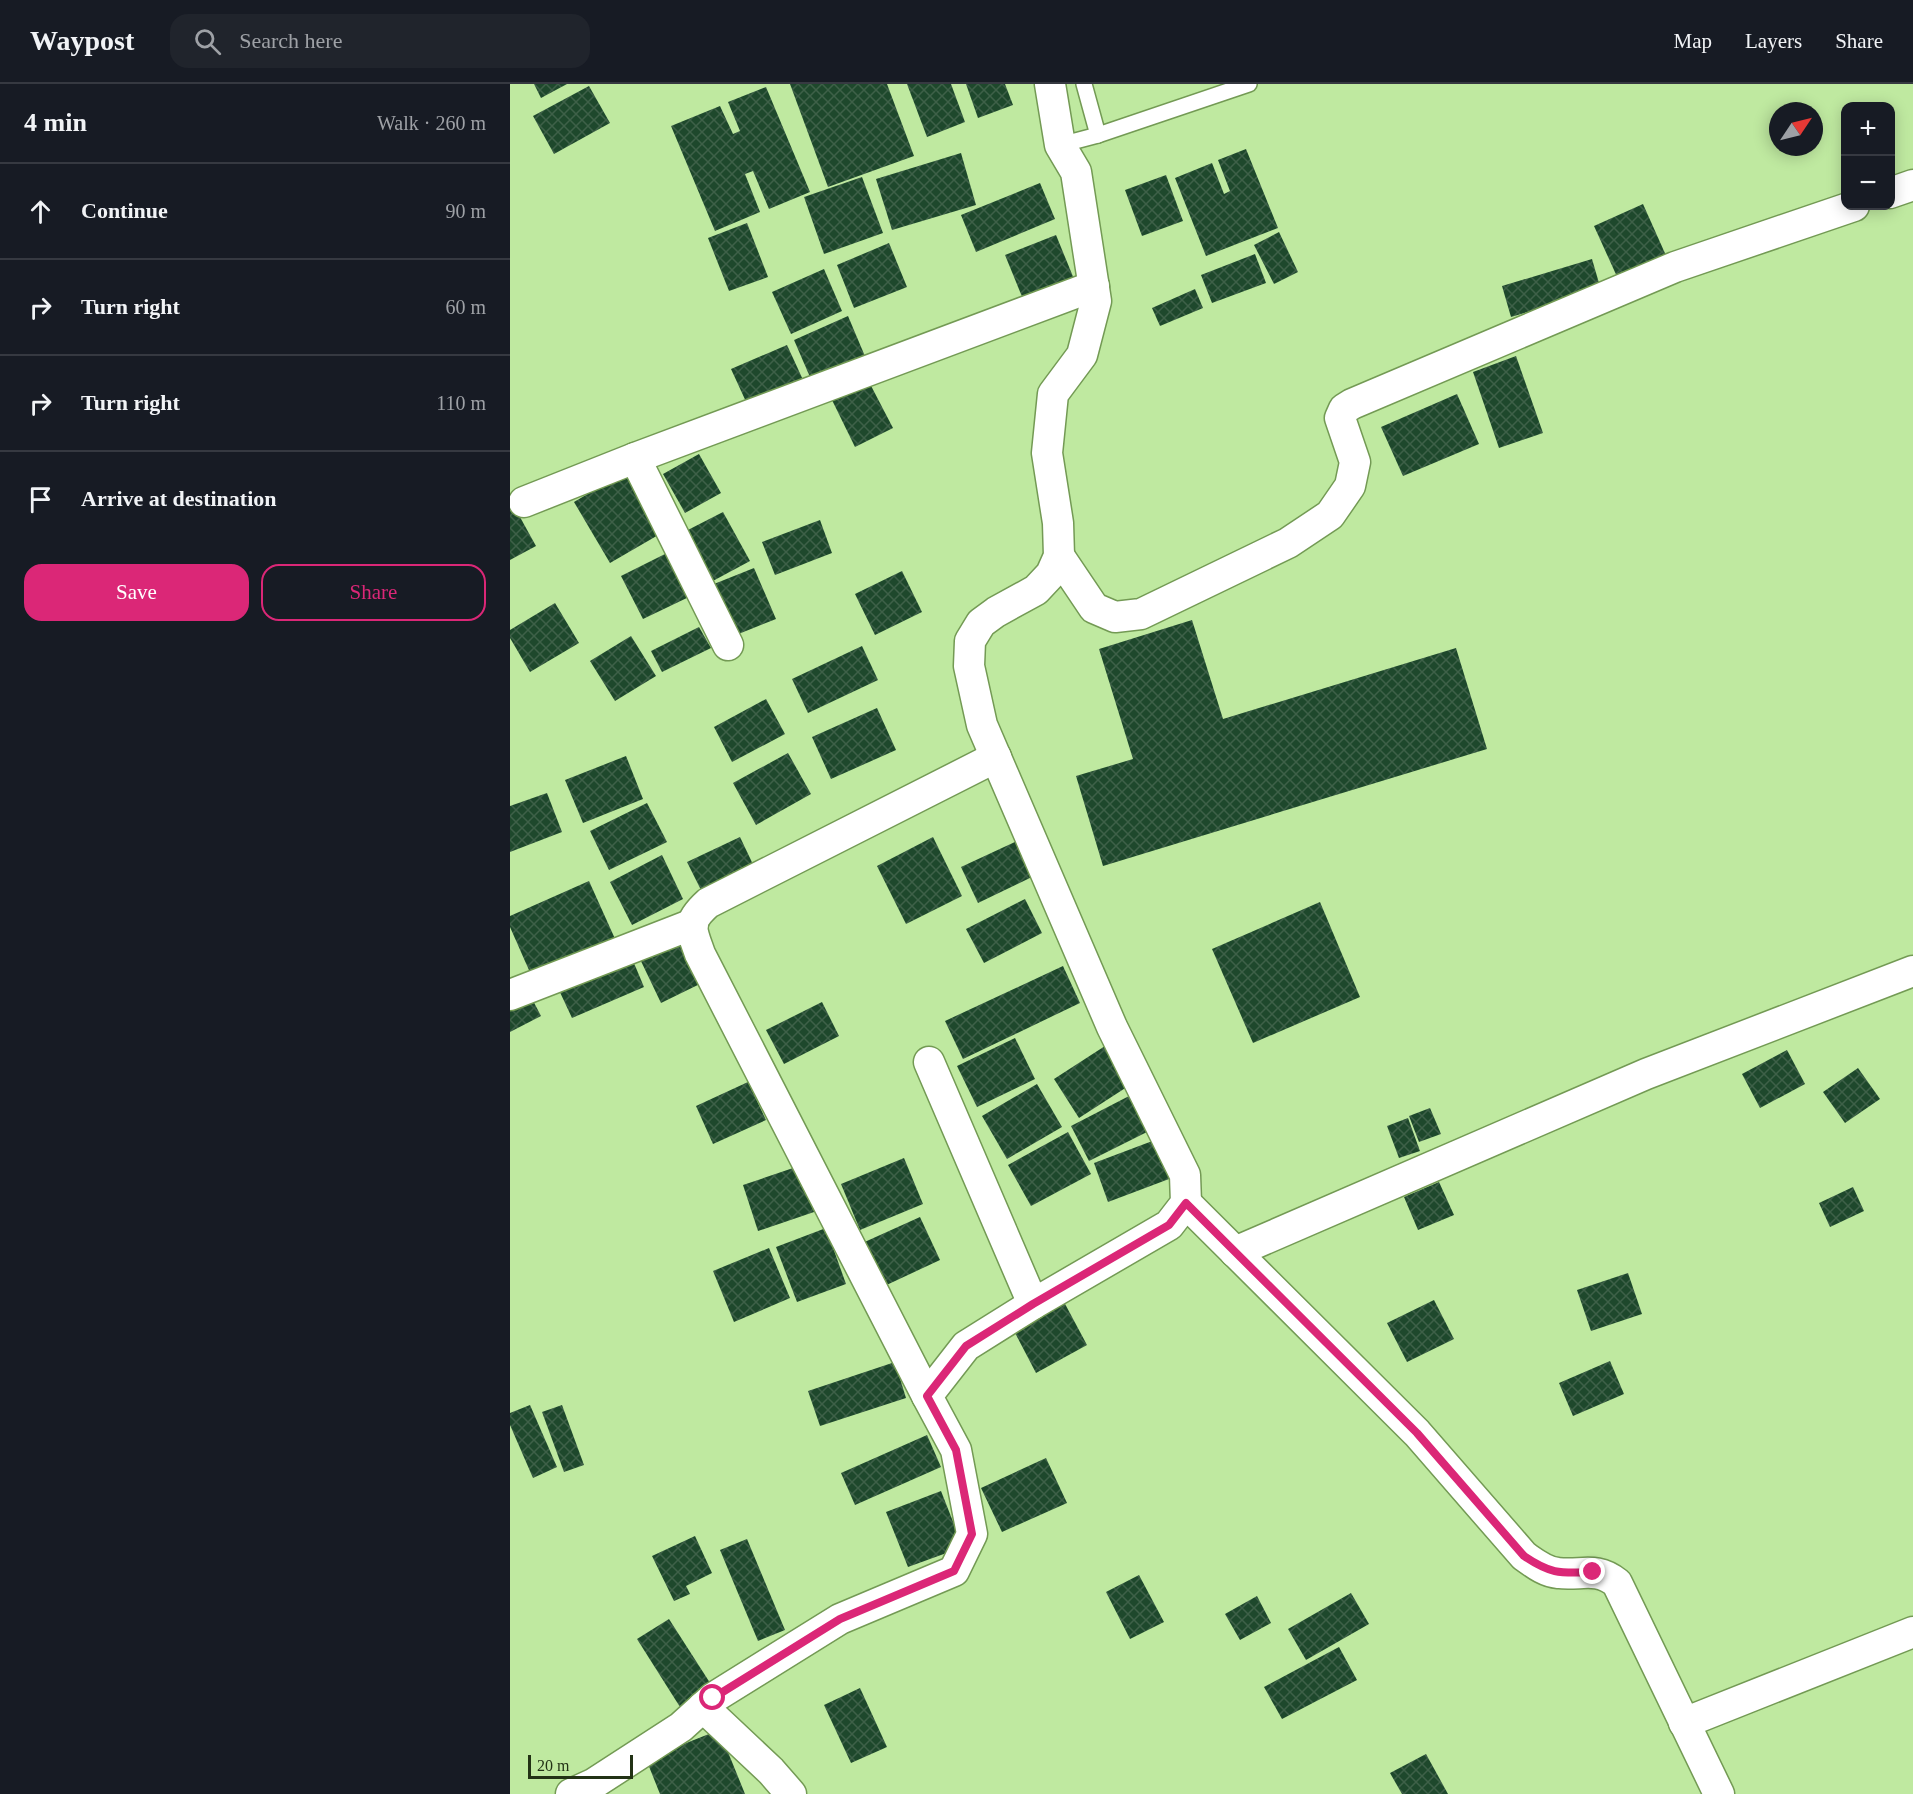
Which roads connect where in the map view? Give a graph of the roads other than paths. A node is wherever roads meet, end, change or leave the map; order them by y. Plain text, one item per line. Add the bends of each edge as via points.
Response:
1 (1050, 84) edge
2 (1084, 84) edge
3 (1249, 84) edge
4 (1098, 135) junction
5 (1060, 145) junction
6 (1913, 185) edge
7 (1895, 191) edge
8 (1842, 210) edge
9 (1094, 286) junction
10 (635, 458) junction
11 (524, 502) dead end
12 (1059, 556) junction
13 (728, 645) dead end
14 (996, 757) junction
15 (693, 924) junction
16 (1913, 971) edge
17 (510, 995) edge
18 (929, 1062) dead end
19 (1186, 1203) junction
20 (1235, 1252) junction
21 (1033, 1304) junction
22 (927, 1396) junction
23 (1913, 1632) edge
24 (703, 1707) junction
25 (1684, 1723) junction
26 (571, 1794) edge
27 (791, 1794) edge
28 (1719, 1794) edge

1 - 5 street
2 - 4 lane
3 - 4 lane
4 - 5 lane
5 - 9 street via 1076,172
6 - 7 street
8 - 12 street via 1675,267 1352,404 1340,418 1355,462 1350,486 1330,515 1288,543 1141,614 1115,617 1094,608
9 - 10 street
9 - 12 street via 1096,302 1082,355 1053,394 1047,453
10 - 11 street
10 - 13 street
12 - 14 street via 1051,574 1036,591 996,612 981,624 970,641 969,666 982,724
14 - 15 street via 708,903 694,915
14 - 19 street via 1112,1027 1185,1175
15 - 17 street
15 - 22 street via 700,954
16 - 20 street via 1646,1074
18 - 21 street
19 - 20 street
19 - 21 street via 1169,1225
20 - 25 street via 1417,1433 1524,1556 1557,1573 1593,1572 1607,1575 1617,1583
21 - 22 street via 966,1346
22 - 24 street via 956,1450 972,1534 954,1571 840,1619
23 - 25 street
24 - 26 street via 681,1727
24 - 27 street
25 - 28 street

